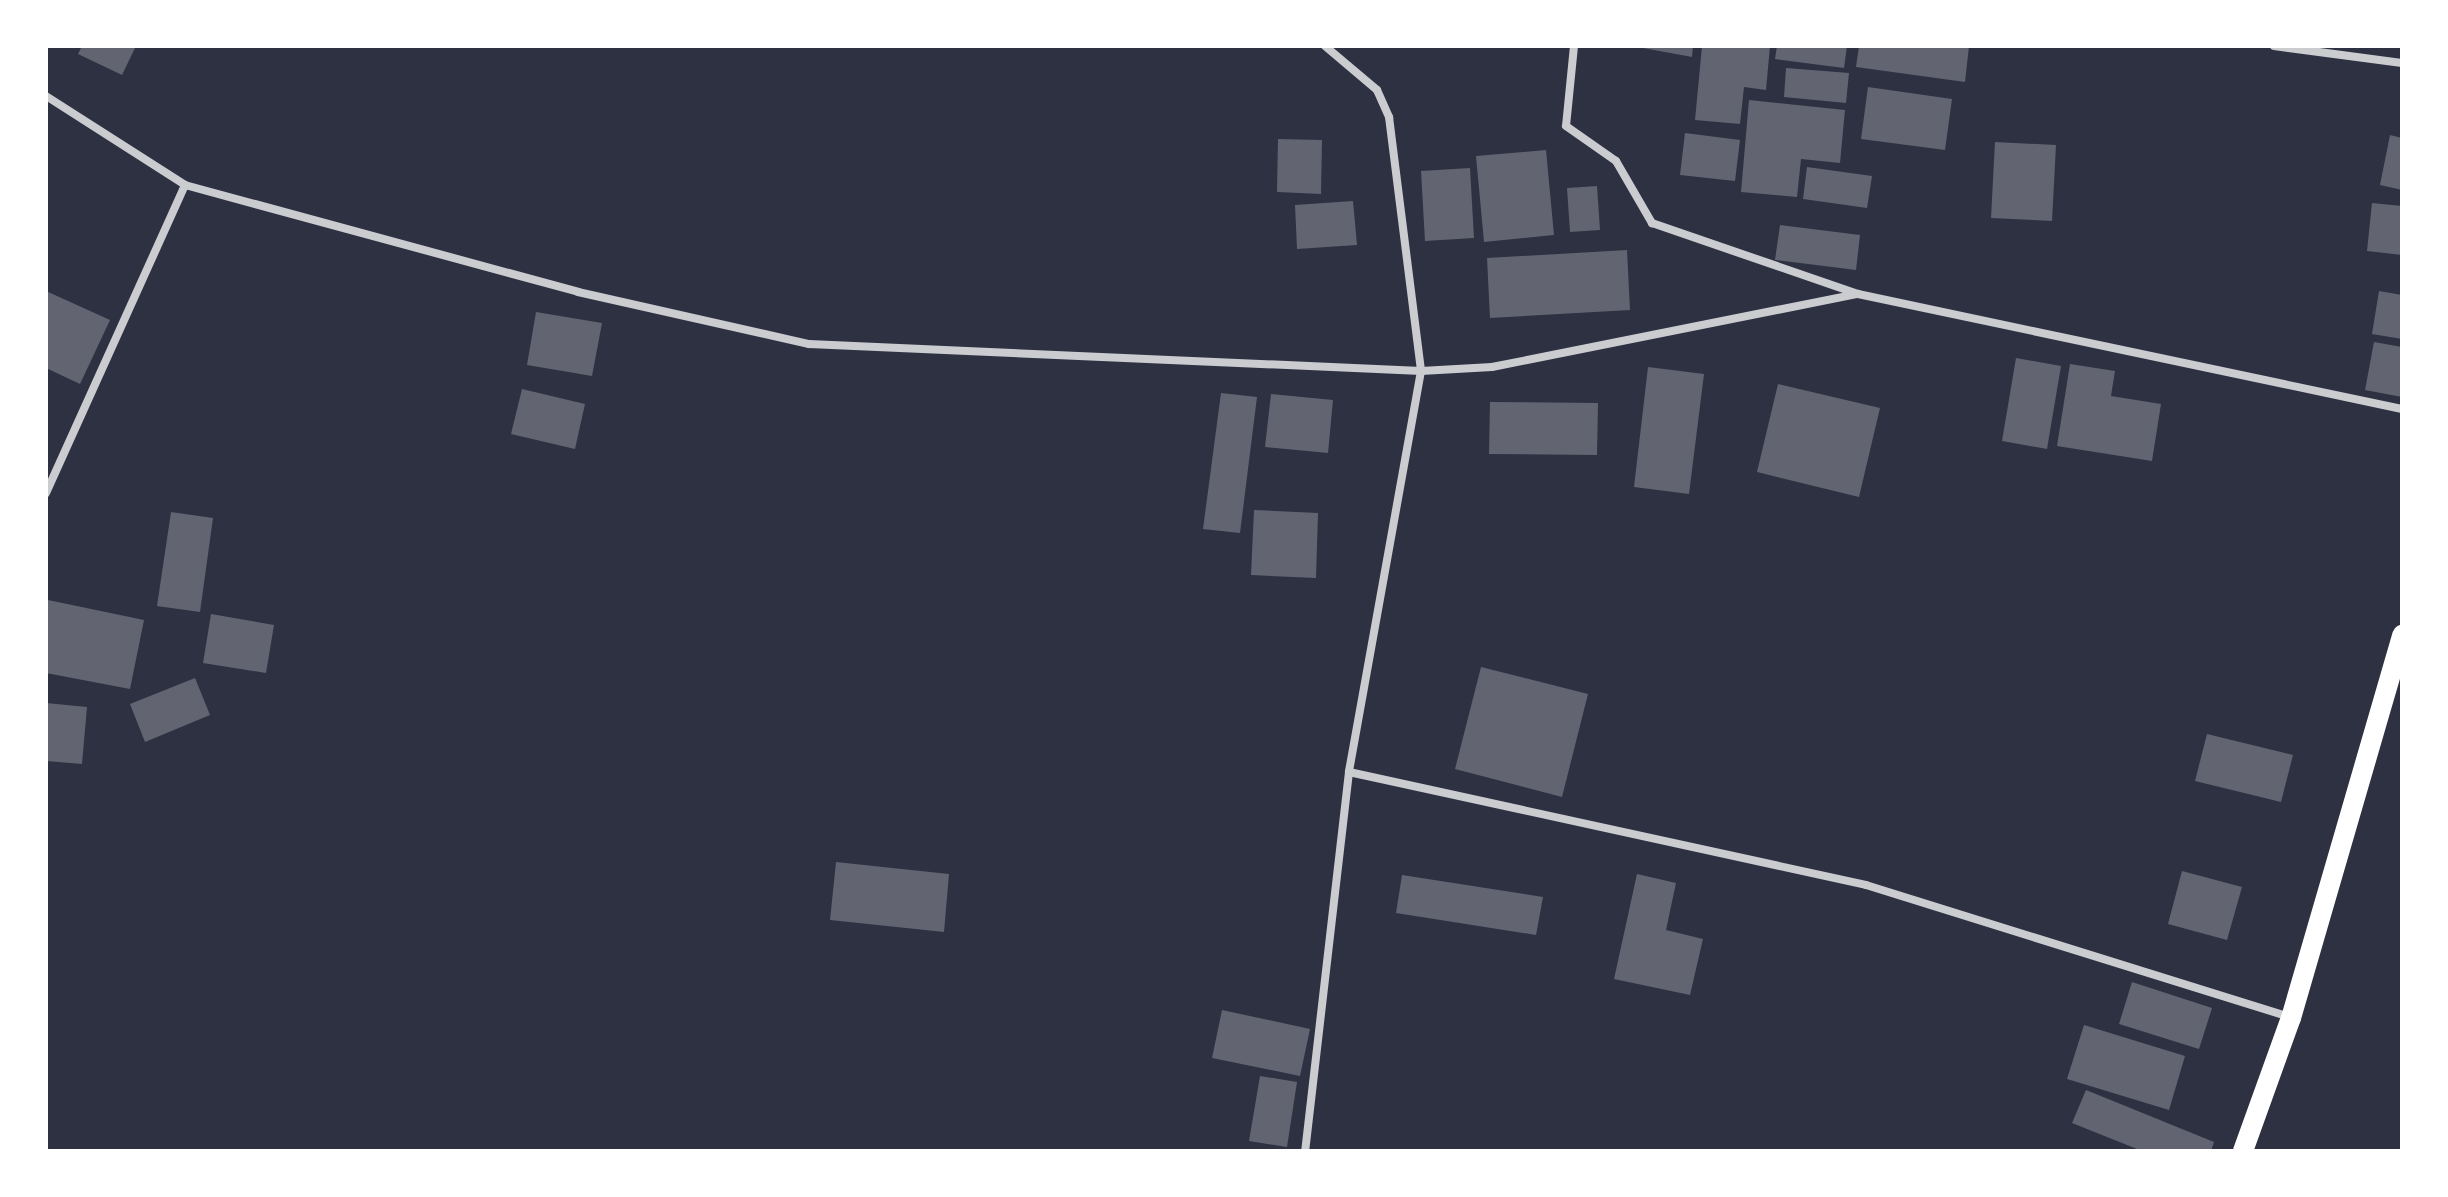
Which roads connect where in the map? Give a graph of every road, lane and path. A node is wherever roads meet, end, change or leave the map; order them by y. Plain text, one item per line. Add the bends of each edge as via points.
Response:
1 (1325, 46) edge
2 (1574, 46) edge
3 (2274, 46) edge
4 (2402, 63) edge
5 (46, 96) edge
6 (185, 185) junction
7 (1858, 294) junction
8 (1421, 371) junction
9 (2402, 409) edge
10 (46, 493) edge
11 (2402, 635) edge
12 (1349, 772) junction
13 (2291, 1018) junction
14 (1305, 1151) edge
15 (2243, 1151) edge

1 - 8 street via 1377,90 1389,117
2 - 7 street via 1566,126 1616,161 1652,223
3 - 4 street
5 - 6 street
6 - 8 street via 578,292 809,344
6 - 10 street
7 - 8 street via 1492,367
7 - 9 street
8 - 12 street
11 - 13 main road
12 - 13 street via 1866,885
12 - 14 street
13 - 15 main road

